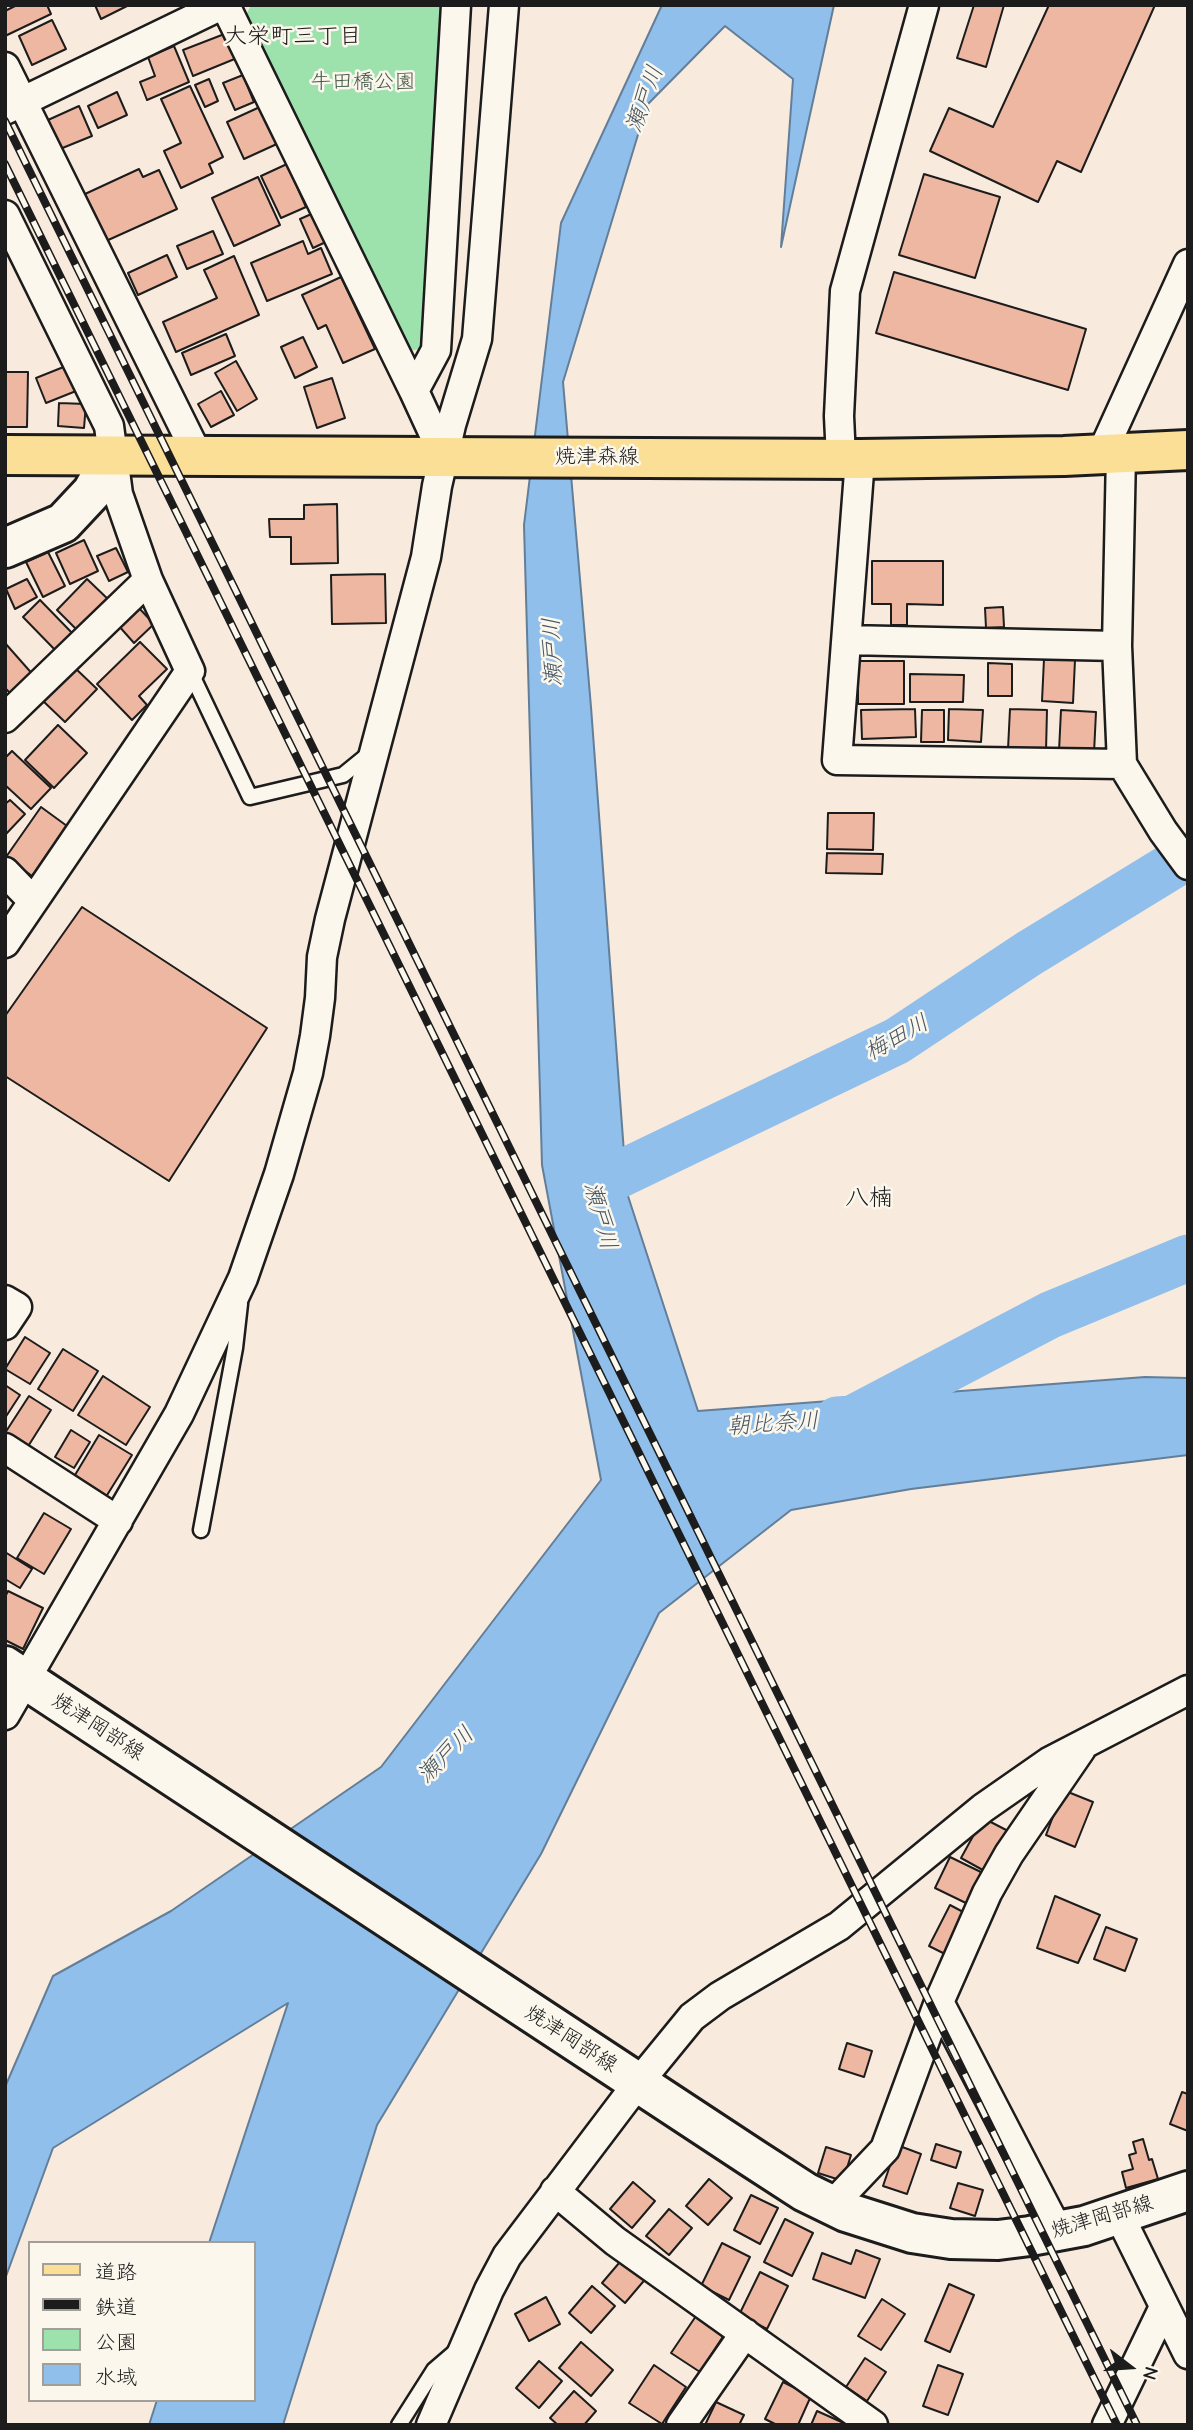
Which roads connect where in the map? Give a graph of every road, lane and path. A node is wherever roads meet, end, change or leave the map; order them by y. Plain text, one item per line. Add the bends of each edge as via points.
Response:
1 (224, 5) edge
2 (456, 5) edge
3 (504, 5) edge
4 (924, 5) edge
5 (5, 67) edge
6 (15, 107) edge
7 (5, 215) edge
8 (1188, 264) edge
9 (414, 391) junction
10 (1188, 450) edge
11 (5, 454) edge
12 (113, 454) junction
13 (197, 454) junction
14 (1111, 455) junction
15 (460, 456) junction
16 (850, 459) junction
17 (5, 548) edge
18 (148, 580) junction
19 (846, 639) junction
20 (1117, 646) junction
21 (190, 671) junction
22 (5, 718) edge
23 (377, 748) junction
24 (1122, 764) junction
25 (1188, 866) edge
26 (5, 872) edge
27 (33, 901) junction
28 (5, 943) edge
29 (243, 1278) junction
30 (5, 1300) edge
31 (5, 1325) edge
32 (5, 1448) edge
33 (118, 1521) junction
34 (201, 1530) dead end
35 (22, 1682) edge
36 (1188, 1690) edge
37 (5, 1715) edge
38 (1087, 1741) junction
39 (939, 2002) junction
40 (633, 2080) junction
41 (555, 2191) junction
42 (1188, 2191) edge
43 (832, 2206) junction
44 (1119, 2215) junction
45 (1058, 2231) junction
46 (1164, 2307) junction
47 (745, 2333) junction
48 (467, 2342) junction
49 (1188, 2354) edge
50 (399, 2425) edge
51 (431, 2425) edge
52 (681, 2425) edge
53 (873, 2425) edge
54 (1107, 2425) edge

1 - 6 street
1 - 9 street
2 - 9 street via 436,350
3 - 15 street via 477,339
4 - 16 street via 845,291 839,416
5 - 6 street
6 - 13 street
7 - 12 street via 109,426
8 - 14 street
9 - 15 street
10 - 14 main road, 焼津森線
11 - 12 main road, 焼津森線
12 - 13 main road, 焼津森線
12 - 17 main road via 92,492 63,523
12 - 18 street via 118,494
13 - 15 main road, 焼津森線
14 - 16 main road, 焼津森線
14 - 20 street
15 - 16 main road, 焼津森線
15 - 23 street via 426,557
16 - 19 street
18 - 21 street
18 - 22 street
19 - 20 street
19 - 24 street via 837,760
20 - 24 street
21 - 23 lane via 250,797 343,775
21 - 27 street
23 - 29 street via 330,919 308,1073
24 - 25 street
26 - 27 street
27 - 28 street
29 - 33 street via 179,1414
29 - 34 lane via 235,1348
30 - 31 street via 17,1307
32 - 33 street
33 - 35 street
35 - 37 street
35 - 40 main road, 焼津岡部線
36 - 38 street
38 - 39 street via 987,1893
38 - 40 street via 983,1808 839,1926 705,2006
39 - 43 street via 885,2149
39 - 45 street
40 - 41 street
40 - 43 main road, 焼津岡部線
41 - 47 street via 615,2241
41 - 48 street via 507,2256
42 - 44 main road, 焼津岡部線
43 - 45 main road, 焼津岡部線 via 878,2224 951,2239 998,2240
44 - 45 main road, 焼津岡部線
44 - 46 street
46 - 49 street
46 - 54 street
47 - 52 street
47 - 53 street
48 - 50 lane via 434,2370
48 - 51 street

